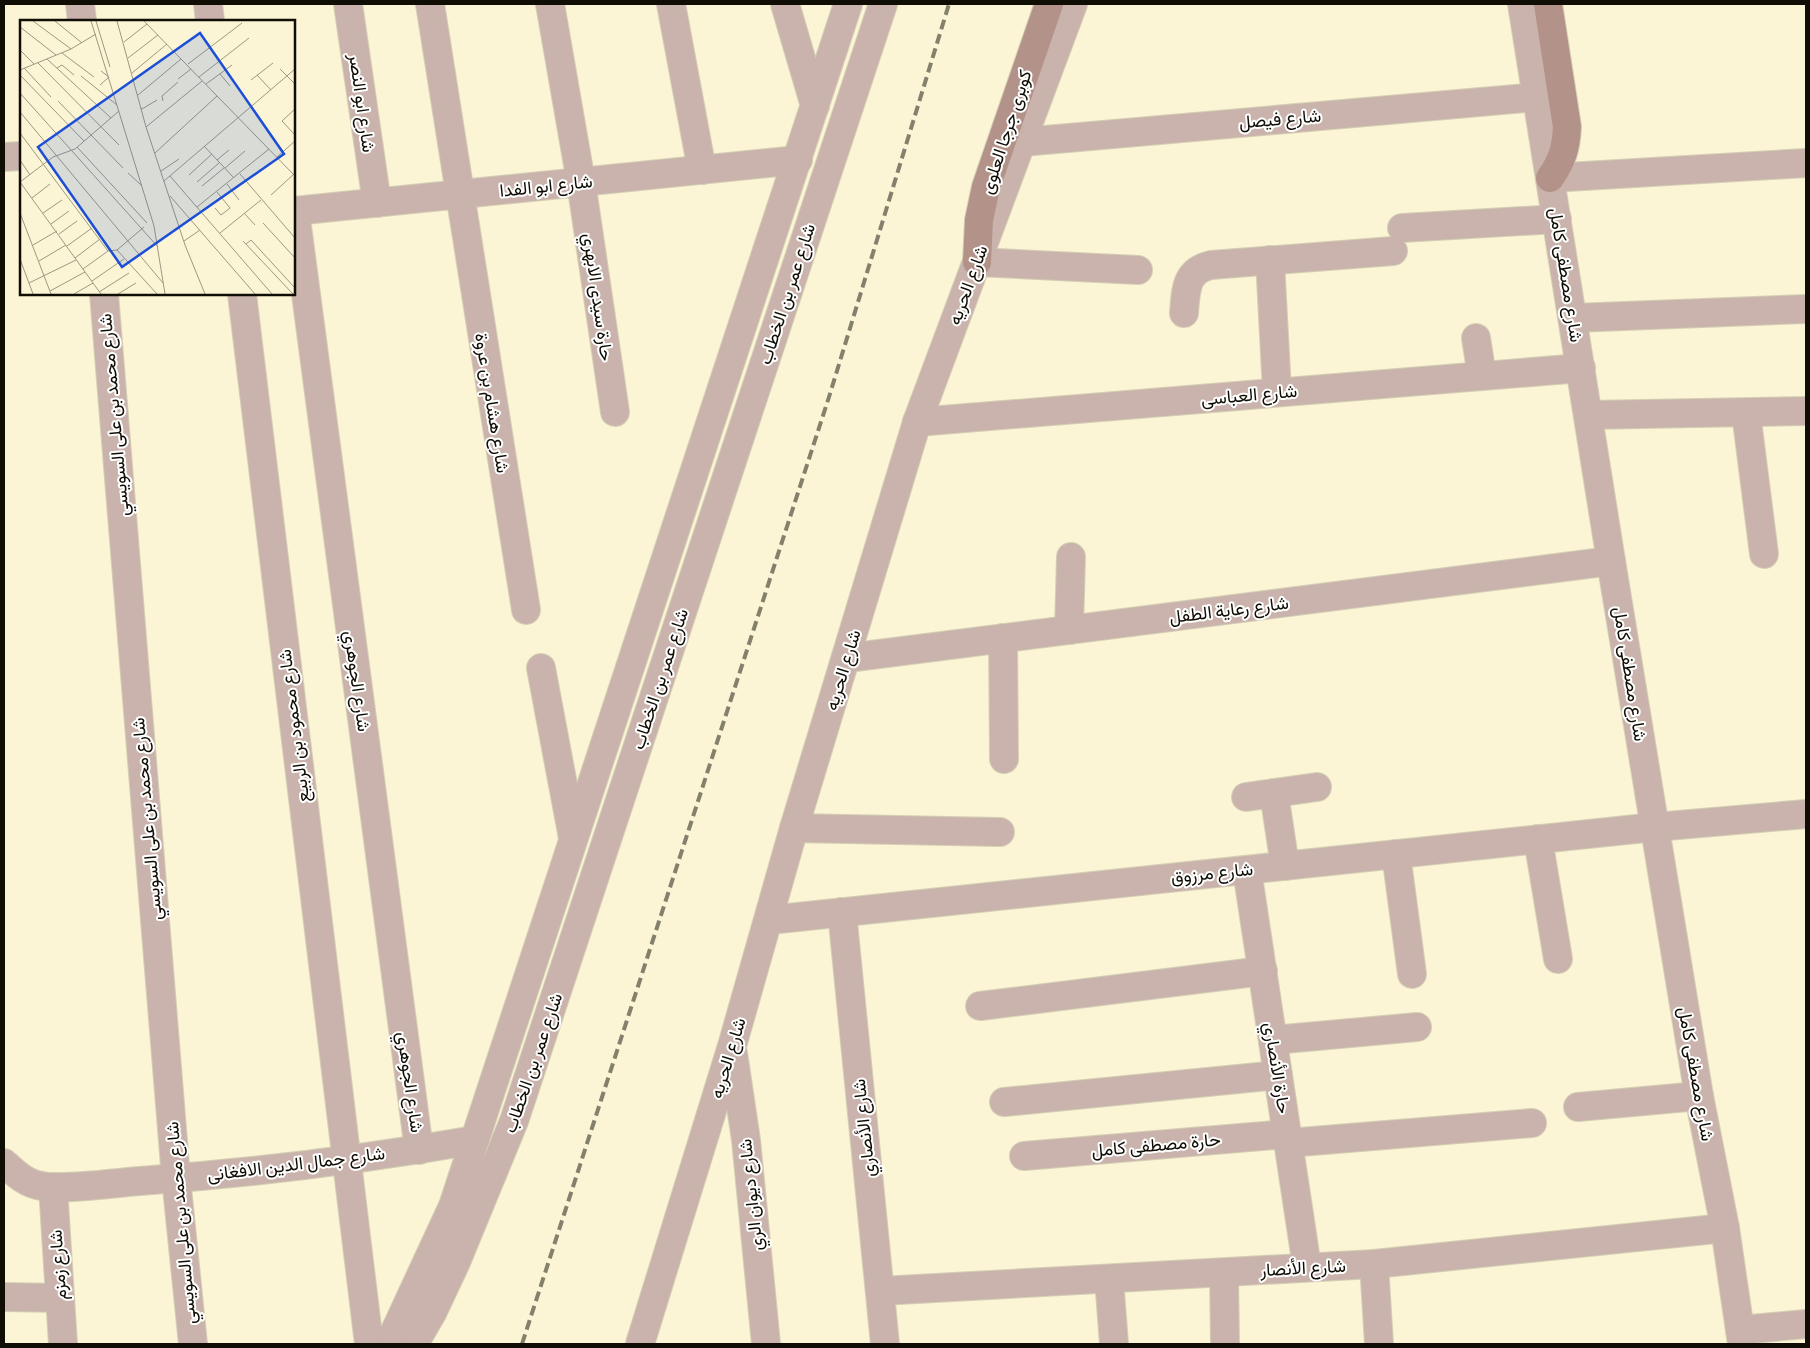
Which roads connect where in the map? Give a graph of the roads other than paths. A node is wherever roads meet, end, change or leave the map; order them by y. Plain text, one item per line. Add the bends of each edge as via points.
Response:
1 (80, 4) edge
2 (208, 4) edge
3 (348, 4) edge
4 (430, 4) edge
5 (550, 4) edge
6 (670, 4) edge
7 (785, 4) edge
8 (848, 4) edge
9 (883, 4) edge
10 (1049, 4) edge
11 (1073, 4) edge
12 (1522, 4) edge
13 (1548, 4) edge
14 (82, 20) edge
15 (210, 20) edge
16 (1538, 97) junction
17 (815, 106) junction
18 (1022, 142) junction
19 (20, 156) edge
20 (4, 157) edge
21 (798, 160) junction
22 (1806, 163) edge
23 (702, 170) junction
24 (1550, 178) junction
25 (581, 182) junction
26 (459, 195) junction
27 (377, 203) junction
28 (295, 211) edge
29 (295, 219) edge
30 (1557, 219) junction
31 (1270, 260) junction
32 (977, 262) junction
33 (1138, 270) dead end
34 (104, 295) edge
35 (242, 295) edge
36 (1806, 309) edge
37 (1184, 313) dead end
38 (1573, 318) junction
39 (1476, 338) dead end
40 (1580, 368) junction
41 (1482, 376) junction
42 (1277, 392) junction
43 (1806, 410) edge
44 (614, 412) dead end
45 (1746, 413) junction
46 (1588, 415) junction
47 (917, 422) junction
48 (1764, 554) dead end
49 (1071, 556) dead end
50 (1611, 561) junction
51 (526, 610) dead end
52 (1069, 630) junction
53 (1002, 638) junction
54 (847, 658) junction
55 (541, 668) dead end
56 (1004, 759) dead end
57 (1317, 787) dead end
58 (1274, 793) junction
59 (1246, 797) dead end
60 (1806, 814) edge
61 (1655, 827) junction
62 (794, 828) junction
63 (1000, 832) dead end
64 (1538, 839) junction
65 (574, 841) junction
66 (1396, 854) junction
67 (1285, 866) junction
68 (1247, 870) junction
69 (842, 912) junction
70 (769, 920) junction
71 (1558, 959) dead end
72 (1262, 971) junction
73 (1412, 974) dead end
74 (980, 1006) dead end
75 (1417, 1027) dead end
76 (1273, 1040) junction
77 (732, 1046) junction
78 (1278, 1075) junction
79 (1699, 1096) junction
80 (1004, 1102) dead end
81 (1578, 1107) dead end
82 (1532, 1123) dead end
83 (1288, 1139) junction
84 (475, 1140) junction
85 (419, 1150) junction
86 (1024, 1156) dead end
87 (347, 1158) junction
88 (4, 1163) edge
89 (176, 1178) junction
90 (53, 1187) junction
91 (1725, 1228) junction
92 (1374, 1264) junction
93 (1306, 1267) junction
94 (1224, 1273) junction
95 (1109, 1279) junction
96 (880, 1291) junction
97 (4, 1297) edge
98 (60, 1298) junction
99 (1806, 1324) edge
100 (1741, 1337) edge
101 (63, 1344) edge
102 (193, 1344) edge
103 (370, 1344) edge
104 (390, 1344) edge
105 (414, 1344) edge
106 (640, 1344) edge
107 (766, 1344) edge
108 (885, 1344) edge
109 (1114, 1344) edge
110 (1225, 1344) edge
111 (1379, 1344) edge

1 - 14 street
2 - 15 street
3 - 27 street, شارع ابو النصر
4 - 26 street, شارع هشام بن عروة
5 - 25 street, حارة سيدى الابهري
6 - 23 street
7 - 17 street
8 - 17 street, شارع عمر بن الخطاب
9 - 105 street, شارع عمر بن الخطاب via 514,1121 456,1262
10 - 32 street, كوبرى جرجا العلوى via 986,187 979,220
11 - 18 street, شارع الحريه
12 - 16 street, شارع مصطفى كامل
13 - 24 street via 1567,127 1566,146 1560,164
16 - 18 street, شارع فيصل
16 - 24 street, شارع مصطفى كامل
17 - 21 street, شارع عمر بن الخطاب
18 - 32 street, شارع الحريه
19 - 20 street
21 - 23 street, شارع ابو الفدا
21 - 65 street, شارع عمر بن الخطاب
22 - 24 street
23 - 25 street, شارع ابو الفدا
24 - 30 street, شارع مصطفى كامل
25 - 26 street, شارع ابو الفدا
25 - 44 street, حارة سيدى الابهري
26 - 27 street, شارع ابو الفدا
26 - 51 street, شارع هشام بن عروة
27 - 28 street, شارع ابو الفدا
29 - 85 street, شارع الجوهري
30 - 31 street
30 - 38 street, شارع مصطفى كامل
31 - 37 street via 1199,268 1186,288
31 - 42 street
32 - 33 street
32 - 47 street, شارع الحريه
34 - 89 street, شارع محمد بن على السويسي
35 - 87 street, شارع محمود بن الربيع
36 - 38 street
38 - 40 street, شارع مصطفى كامل
39 - 41 street
40 - 41 street, شارع العباسى
40 - 46 street, شارع مصطفى كامل
41 - 42 street, شارع العباسى
42 - 47 street, شارع العباسى
43 - 45 street
45 - 46 street
45 - 48 street
46 - 50 street, شارع مصطفى كامل
47 - 54 street, شارع الحريه
49 - 52 street
50 - 52 street, شارع رعاية الطفل
50 - 61 street, شارع مصطفى كامل
52 - 53 street, شارع رعاية الطفل
53 - 54 street, شارع رعاية الطفل
53 - 56 street
54 - 62 street, شارع الحريه
55 - 65 street
57 - 58 street
58 - 59 street
58 - 67 street
60 - 61 street, شارع مرزوق
61 - 64 street, شارع مرزوق
61 - 79 street, شارع مصطفى كامل
62 - 63 street
62 - 70 street, شارع الحريه
64 - 66 street, شارع مرزوق
64 - 71 street
65 - 84 street, شارع عمر بن الخطاب
66 - 67 street, شارع مرزوق
66 - 73 street
67 - 68 street, شارع مرزوق
68 - 69 street, شارع مرزوق
68 - 72 street, حارة الأنصاري
69 - 70 street, شارع مرزوق
69 - 96 street, شارع الأنصاري
70 - 77 street, شارع الحريه
72 - 74 street
72 - 76 street, حارة الأنصاري
75 - 76 street
76 - 78 street, حارة الأنصاري
77 - 106 street, شارع الحريه
77 - 107 street, شارع ديوان الري via 746,1140
78 - 80 street
78 - 83 street, حارة الأنصاري
79 - 81 street
79 - 91 street, شارع مصطفى كامل
82 - 83 street, حارة مصطفى كامل
83 - 86 street, حارة مصطفى كامل
83 - 93 street, حارة الأنصاري
84 - 85 street, شارع جمال الدين الافغانى
84 - 104 street, شارع عمر بن الخطاب via 453,1206
85 - 87 street, شارع جمال الدين الافغانى
87 - 89 street, شارع جمال الدين الافغانى
87 - 103 street, شارع محمود بن الربيع
88 - 90 street, شارع جمال الدين الافغانى via 29,1183
89 - 90 street, شارع جمال الدين الافغانى
89 - 102 street, شارع محمد بن على السويسي
90 - 98 street, شارع زمزم
91 - 92 street, شارع الأنصار
91 - 100 street, شارع مصطفى كامل
92 - 93 street, شارع الأنصار
92 - 111 street
93 - 94 street, شارع الأنصار
94 - 95 street, شارع الأنصار
94 - 110 street
95 - 96 street, شارع الأنصار
95 - 109 street
96 - 108 street, شارع الأنصاري
97 - 98 street
98 - 101 street, شارع زمزم
99 - 100 street

